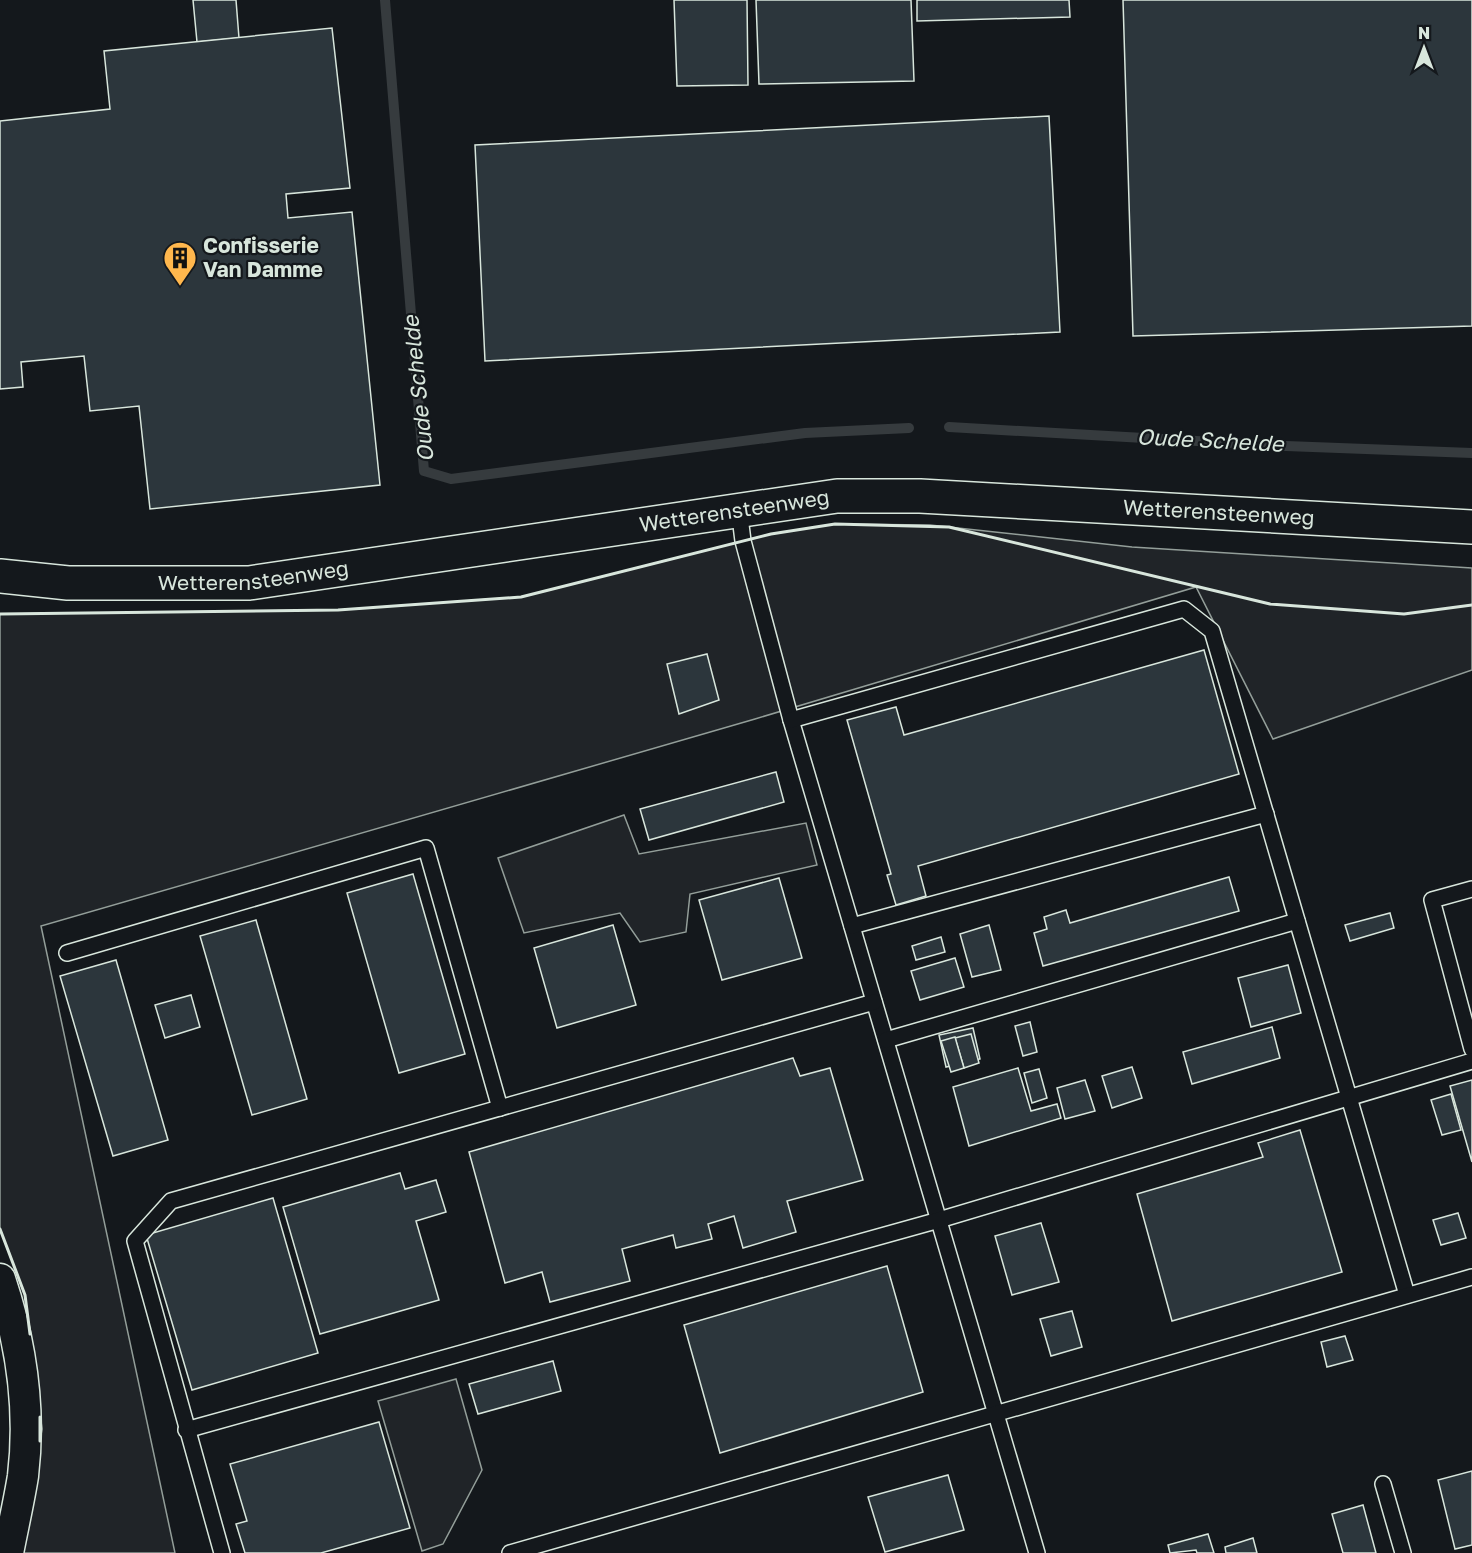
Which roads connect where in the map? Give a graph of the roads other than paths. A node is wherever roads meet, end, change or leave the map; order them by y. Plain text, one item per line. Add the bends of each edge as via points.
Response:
1 (739, 508) junction
2 (1472, 527) edge
3 (0, 576) edge
4 (791, 720) junction
5 (1266, 814) junction
6 (1472, 889) edge
7 (1297, 921) junction
8 (852, 927) junction
9 (67, 953) dead end
10 (874, 1002) junction
11 (886, 1040) junction
12 (1472, 1049) edge
13 (1472, 1061) edge
14 (1348, 1096) junction
15 (500, 1107) junction
16 (939, 1220) junction
17 (1472, 1277) edge
18 (0, 1279) edge
19 (1407, 1295) junction
20 (996, 1413) junction
21 (186, 1430) junction
22 (1383, 1484) dead end
23 (8, 1553) edge
24 (222, 1553) edge
25 (510, 1553) edge
26 (1037, 1553) edge
27 (1402, 1553) edge

1 - 2 street, Wetterensteenweg via 837,496 920,496
1 - 3 street, Wetterensteenweg via 249,583 68,583
1 - 4 lane via 743,541
4 - 5 lane via 1184,609 1212,631
4 - 8 lane
5 - 7 lane
5 - 8 lane
6 - 12 lane via 1432,900
7 - 11 lane
7 - 14 lane
8 - 10 lane
9 - 15 lane via 426,848
10 - 11 lane
10 - 15 lane
11 - 16 lane
13 - 14 lane
14 - 16 lane
14 - 19 lane
15 - 21 lane via 171,1201 135,1241
16 - 20 lane
16 - 21 lane
17 - 19 lane
18 - 23 street via 24,1375 26,1428 23,1476
19 - 20 lane
20 - 25 lane
20 - 26 lane
21 - 24 lane
22 - 27 lane

